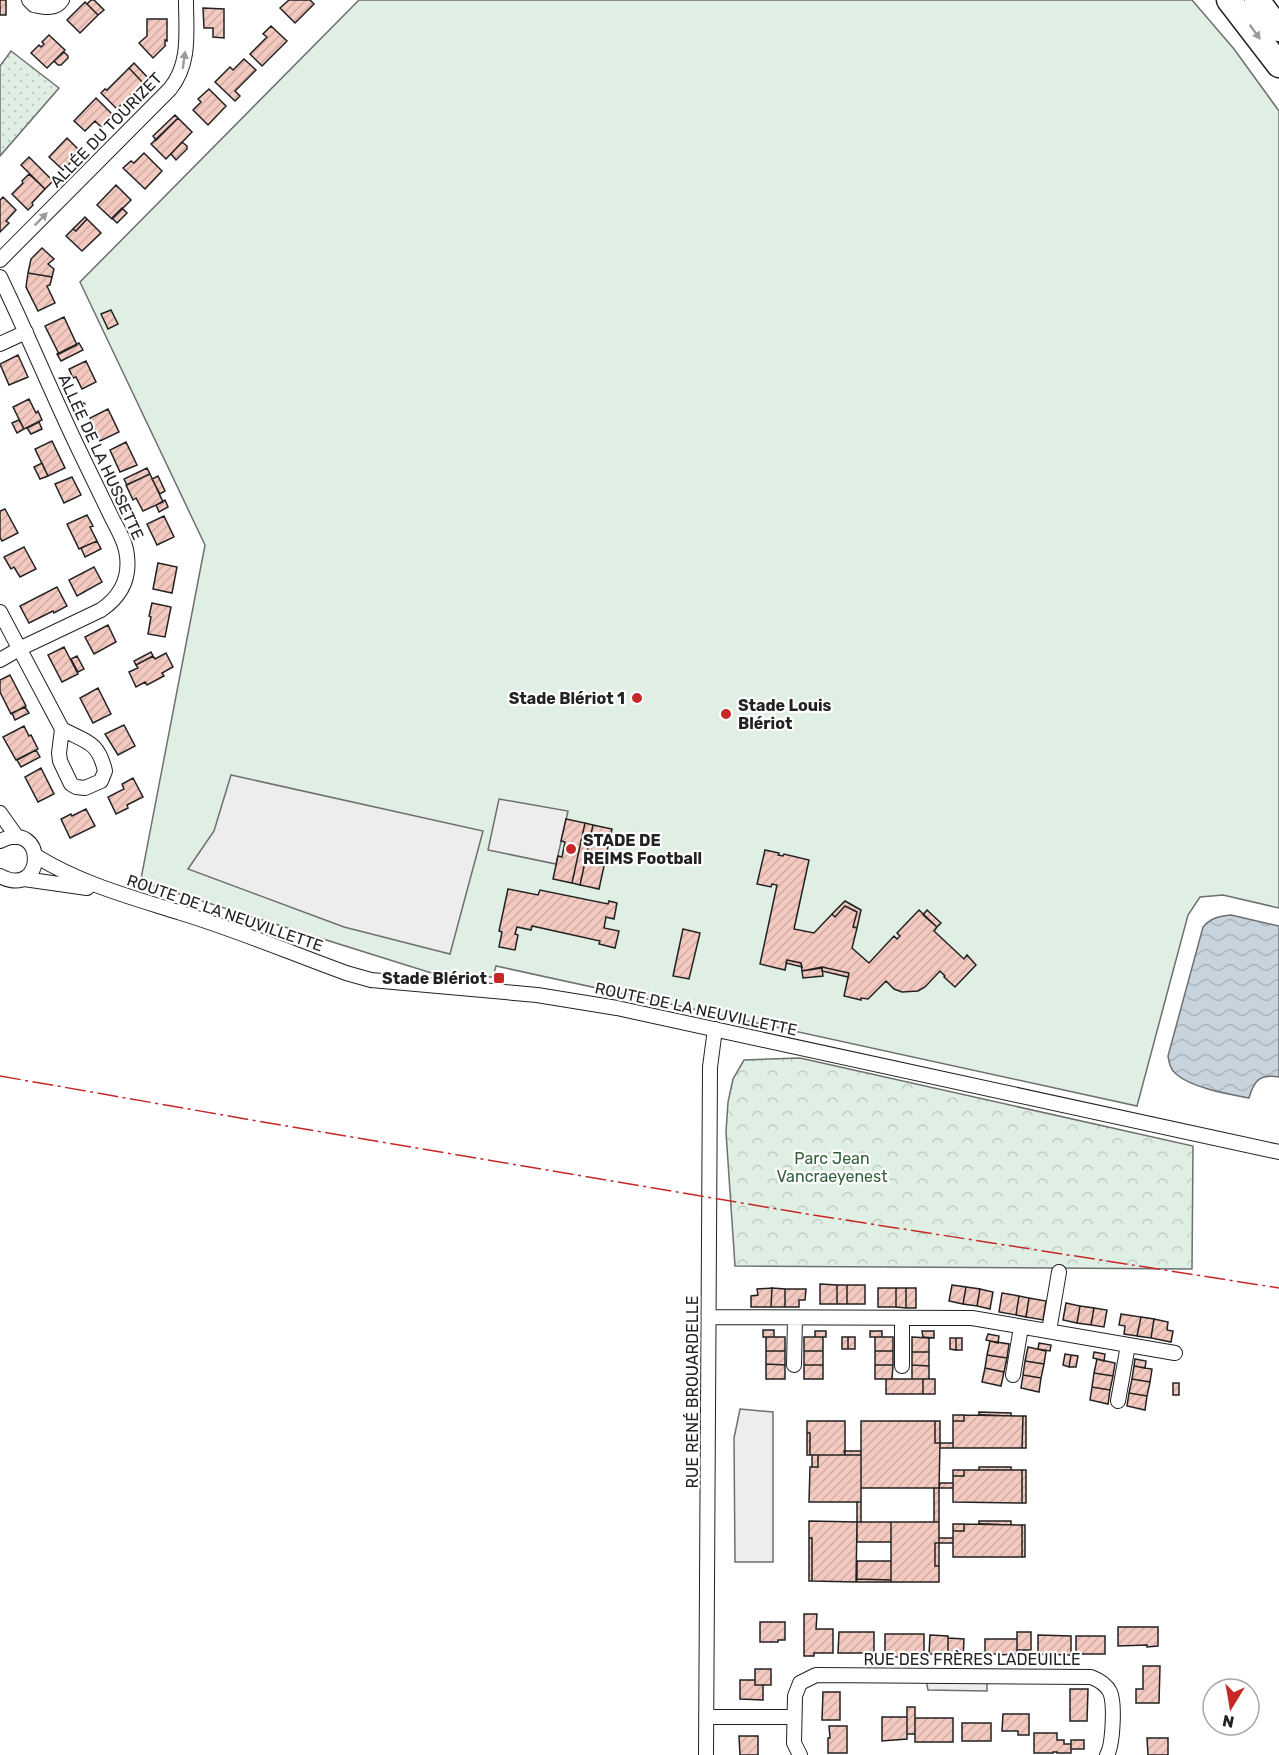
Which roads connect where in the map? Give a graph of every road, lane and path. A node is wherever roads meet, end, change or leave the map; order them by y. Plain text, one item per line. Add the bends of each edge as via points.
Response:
1 (28, 0) edge
2 (62, 0) edge
3 (186, 0) edge
4 (1230, 0) edge
5 (1257, 0) edge
6 (1279, 28) edge
7 (1279, 65) edge
8 (0, 260) edge
9 (0, 277) edge
10 (27, 332) junction
11 (0, 344) edge
12 (0, 612) edge
13 (19, 649) junction
14 (0, 660) edge
15 (62, 729) dead end
16 (0, 813) edge
17 (17, 837) junction
18 (0, 842) edge
19 (36, 856) junction
20 (0, 877) edge
21 (24, 879) junction
22 (112, 892) junction
23 (715, 1029) junction
24 (1279, 1152) edge
25 (1059, 1272) dead end
26 (709, 1317) junction
27 (795, 1318) junction
28 (902, 1319) junction
29 (1021, 1327) junction
30 (1049, 1331) junction
31 (1128, 1345) junction
32 (1175, 1353) dead end
33 (794, 1365) dead end
34 (902, 1366) dead end
35 (1013, 1375) dead end
36 (1118, 1401) dead end
37 (706, 1717) junction
38 (794, 1717) junction
39 (706, 1755) edge
40 (800, 1755) edge
41 (1107, 1755) edge

1 - 2 street via 34,5 53,7
8 -> 3 street, ALLÉE DU TOURIZET via 178,80 185,55
4 -> 7 highway
5 - 6 highway
9 - 10 street, ALLÉE DE LA HUSSETTE
10 - 11 street
10 - 13 street, ALLÉE DE LA HUSSETTE via 121,536 128,566 120,594 112,602
12 - 13 street
13 - 14 street, ALLÉE DE LA HUSSETTE
13 - 15 street
16 - 17 street, ROUTE DE LA NEUVILLETTE
17 - 18 street
17 - 19 street, ROUTE DE LA NEUVILLETTE via 30,844
19 - 21 street via 31,873
19 - 22 street, ROUTE DE LA NEUVILLETTE
20 - 21 street, ROUTE DE LA NEUVILLETTE
21 - 22 street, ROUTE DE LA NEUVILLETTE
22 - 23 street, ROUTE DE LA NEUVILLETTE via 371,980 537,995
23 - 24 street, ROUTE DE LA NEUVILLETTE
23 - 26 street, RUE RENÉ BROUARDELLE via 710,1067
25 - 30 street
26 - 27 street
26 - 37 street, RUE RENÉ BROUARDELLE
27 - 28 street
27 - 33 street
28 - 29 street via 972,1318
28 - 34 street
29 - 30 street
29 - 35 street
30 - 31 street
31 - 32 street
31 - 36 street
37 - 38 street
37 - 39 street, RUE RENÉ BROUARDELLE
38 - 40 street, RUE DES FRÈRES LADEUILLE via 794,1743
38 - 41 street, RUE DES FRÈRES LADEUILLE via 800,1683 816,1675 1091,1677 1105,1685 1112,1698 1111,1745

